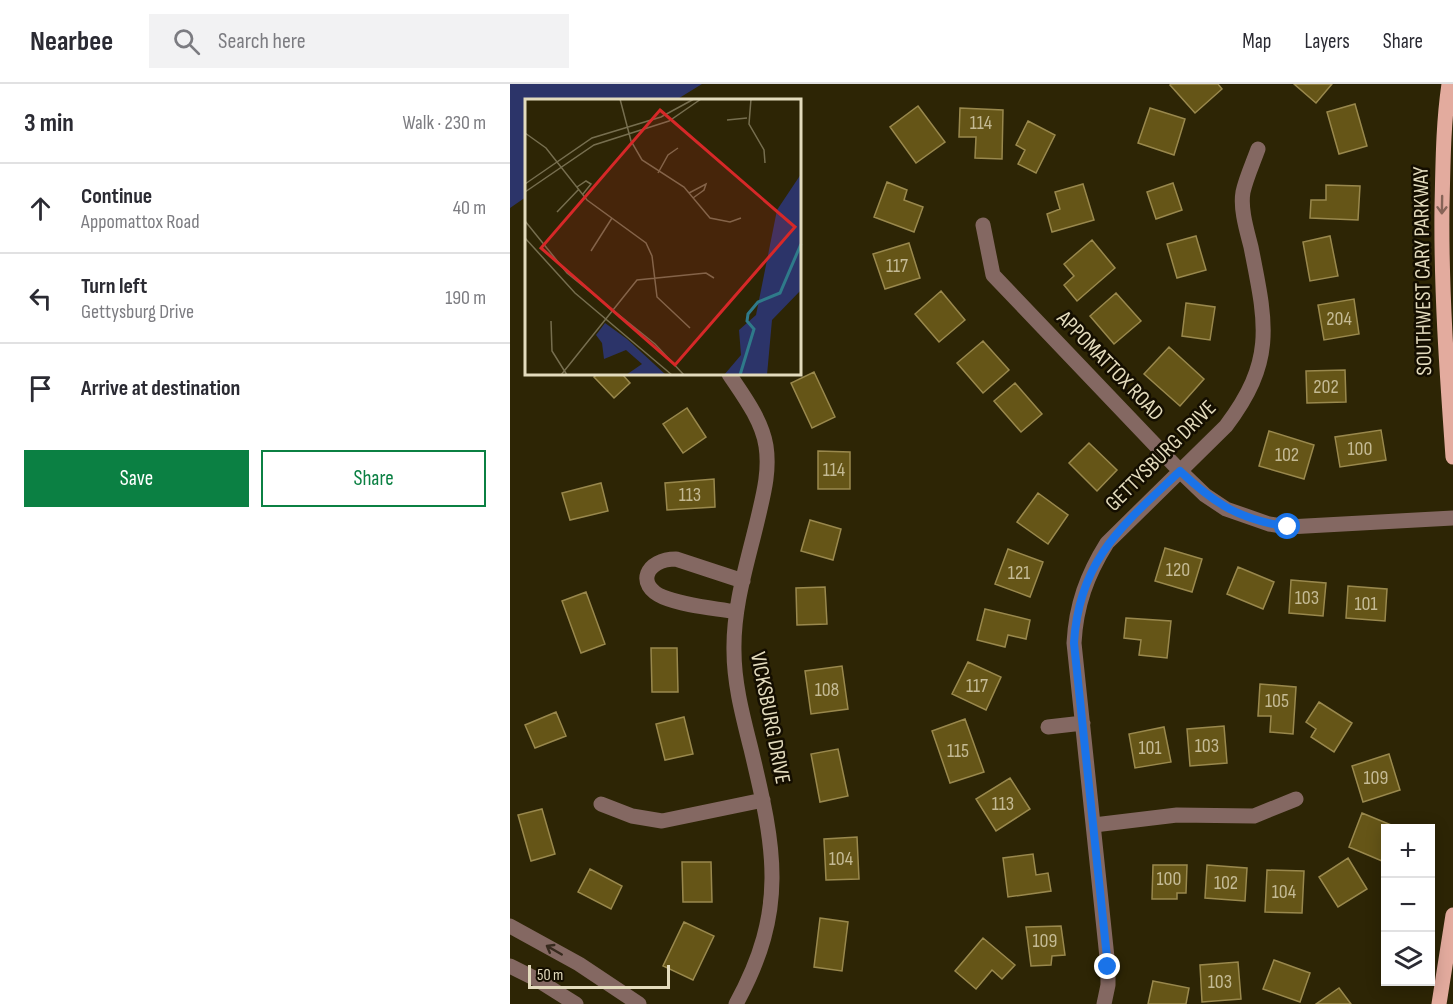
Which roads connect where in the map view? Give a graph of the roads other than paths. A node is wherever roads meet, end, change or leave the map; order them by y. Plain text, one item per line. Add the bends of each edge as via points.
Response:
1 (1449, 84) edge
2 (1258, 149) dead end
3 (983, 225) dead end
4 (730, 375) edge
5 (1453, 457) edge
6 (1180, 471) junction
7 (1453, 518) edge
8 (743, 581) junction
9 (736, 612) junction
10 (1083, 723) junction
11 (1048, 727) dead end
12 (1296, 799) dead end
13 (763, 800) junction
14 (601, 804) dead end
15 (1094, 825) junction
16 (1453, 915) edge
17 (510, 926) edge
18 (510, 966) edge
19 (576, 1004) edge
20 (639, 1004) edge
21 (736, 1004) edge
22 (1104, 1004) edge
23 (1439, 1004) edge

1 -> 5 main road, SOUTHWEST CARY PARKWAY via 1443,148 1443,327
2 - 6 street, GETTYSBURG DRIVE via 1243,194 1263,312 1262,358 1243,405
3 - 6 street, APPOMATTOX ROAD via 993,275
4 - 8 street, VICKSBURG DRIVE via 746,399 766,444 767,482
6 - 7 street, APPOMATTOX ROAD via 1226,509 1269,524 1288,527
6 - 10 street, GETTYSBURG DRIVE via 1107,543 1084,587 1077,609 1074,643
8 - 9 street, VICKSBURG DRIVE
8 - 9 street via 676,559 656,562 647,575 649,586 662,597
9 - 13 street, VICKSBURG DRIVE via 737,685
10 - 11 street
10 - 15 street, GETTYSBURG DRIVE
12 - 15 street via 1254,816 1177,814
13 - 14 street via 662,821 632,816
13 - 21 street, VICKSBURG DRIVE via 773,874 771,905 758,957
15 - 22 street, GETTYSBURG DRIVE via 1108,967
16 - 23 main road
20 -> 17 street
18 - 19 street

